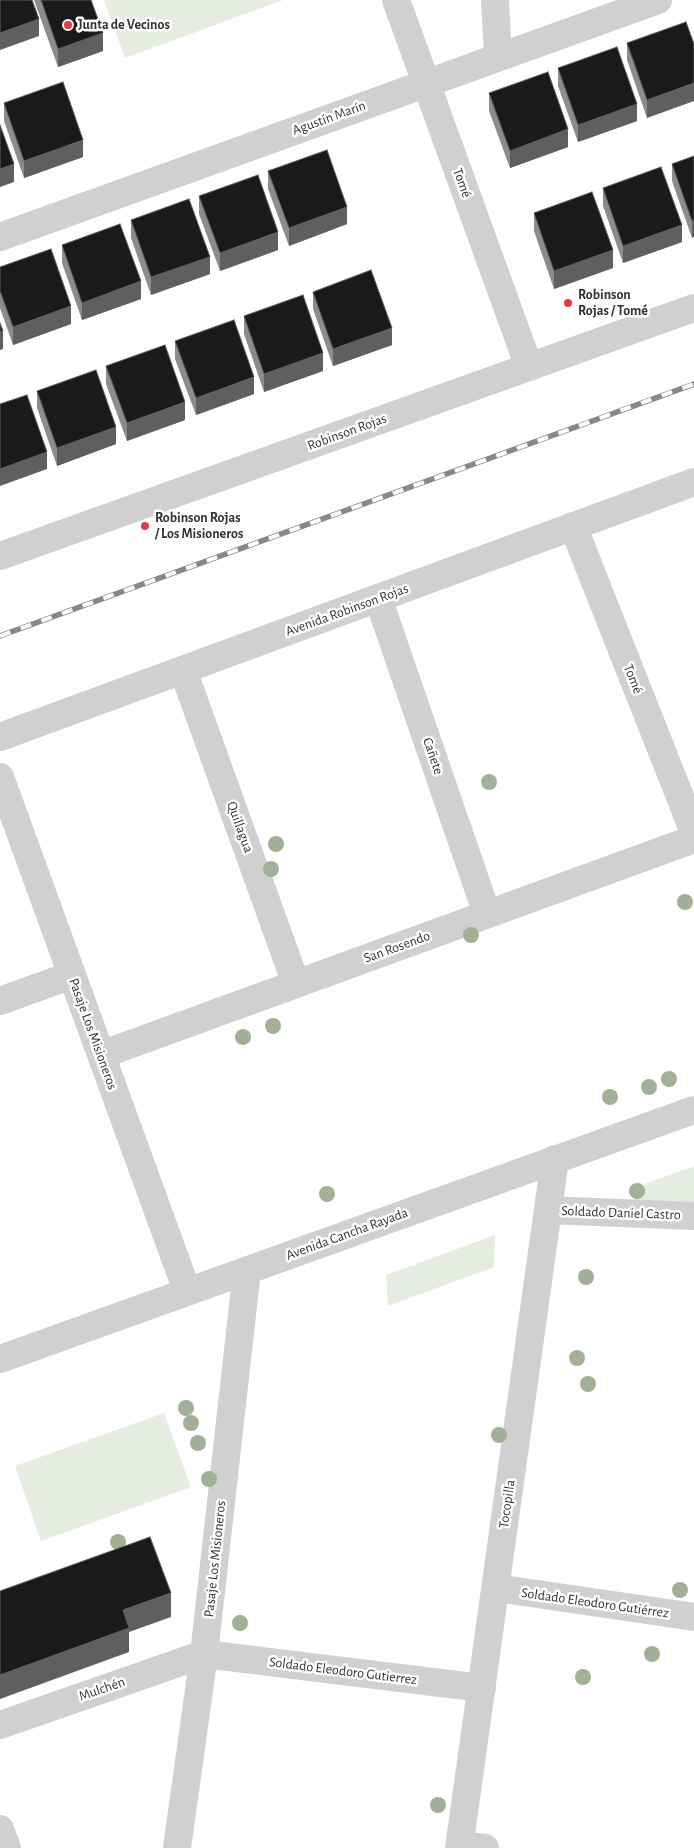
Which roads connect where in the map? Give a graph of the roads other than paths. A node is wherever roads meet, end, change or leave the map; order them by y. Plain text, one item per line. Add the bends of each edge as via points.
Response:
1 (396, 0) edge
2 (496, 0) edge
3 (658, 0) edge
4 (498, 57) junction
5 (426, 83) junction
6 (0, 237) edge
7 (694, 308) edge
8 (529, 367) junction
9 (694, 482) edge
10 (573, 526) junction
11 (0, 556) edge
12 (378, 598) junction
13 (183, 670) junction
14 (0, 737) edge
15 (0, 777) edge
16 (694, 832) edge
17 (694, 839) edge
18 (487, 914) junction
19 (72, 975) junction
20 (296, 984) junction
21 (0, 1001) edge
22 (101, 1055) junction
23 (694, 1110) edge
24 (555, 1159) junction
25 (548, 1210) junction
26 (694, 1216) edge
27 (247, 1270) junction
28 (187, 1292) junction
29 (0, 1359) edge
30 (496, 1588) junction
31 (694, 1617) edge
32 (204, 1654) junction
33 (482, 1688) junction
34 (0, 1725) edge
35 (0, 1830) edge
36 (468, 1847) edge
37 (7, 1848) edge
38 (177, 1848) edge

1 - 5 street, Tomé
2 - 4 street
3 - 4 street, Agustín Marín
4 - 5 street, Agustín Marín
5 - 6 street, Agustín Marín
5 - 8 street, Tomé
7 - 8 street, Robinson Rojas
8 - 11 street, Robinson Rojas
9 - 10 street, Avenida Robinson Rojas
10 - 12 street, Avenida Robinson Rojas
10 - 16 street, Tomé
12 - 13 street, Avenida Robinson Rojas
12 - 18 street, Cañete
13 - 14 street, Avenida Robinson Rojas
13 - 20 street, Quillagua
15 - 19 street, Pasaje Los Misioneros
17 - 18 street, San Rosendo
18 - 20 street, San Rosendo
19 - 21 street
19 - 22 street, Pasaje Los Misioneros
20 - 22 street, San Rosendo
22 - 28 street, Pasaje Los Misioneros
23 - 24 street, Avenida Cancha Rayada
24 - 25 street, Tocopilla
24 - 27 street, Avenida Cancha Rayada
25 - 26 street, Soldado Daniel Castro
25 - 30 street, Tocopilla
27 - 28 street, Avenida Cancha Rayada
27 - 32 street, Pasaje Los Misioneros
28 - 29 street, Avenida Cancha Rayada
30 - 31 street, Soldado Eleodoro Gutiérrez
30 - 33 street, Tocopilla
32 - 33 street, Soldado Eleodoro Gutierrez
32 - 34 street, Mulchén
32 - 38 street, Pasaje Los Misioneros
33 - 36 street, Tocopilla
35 - 37 street

